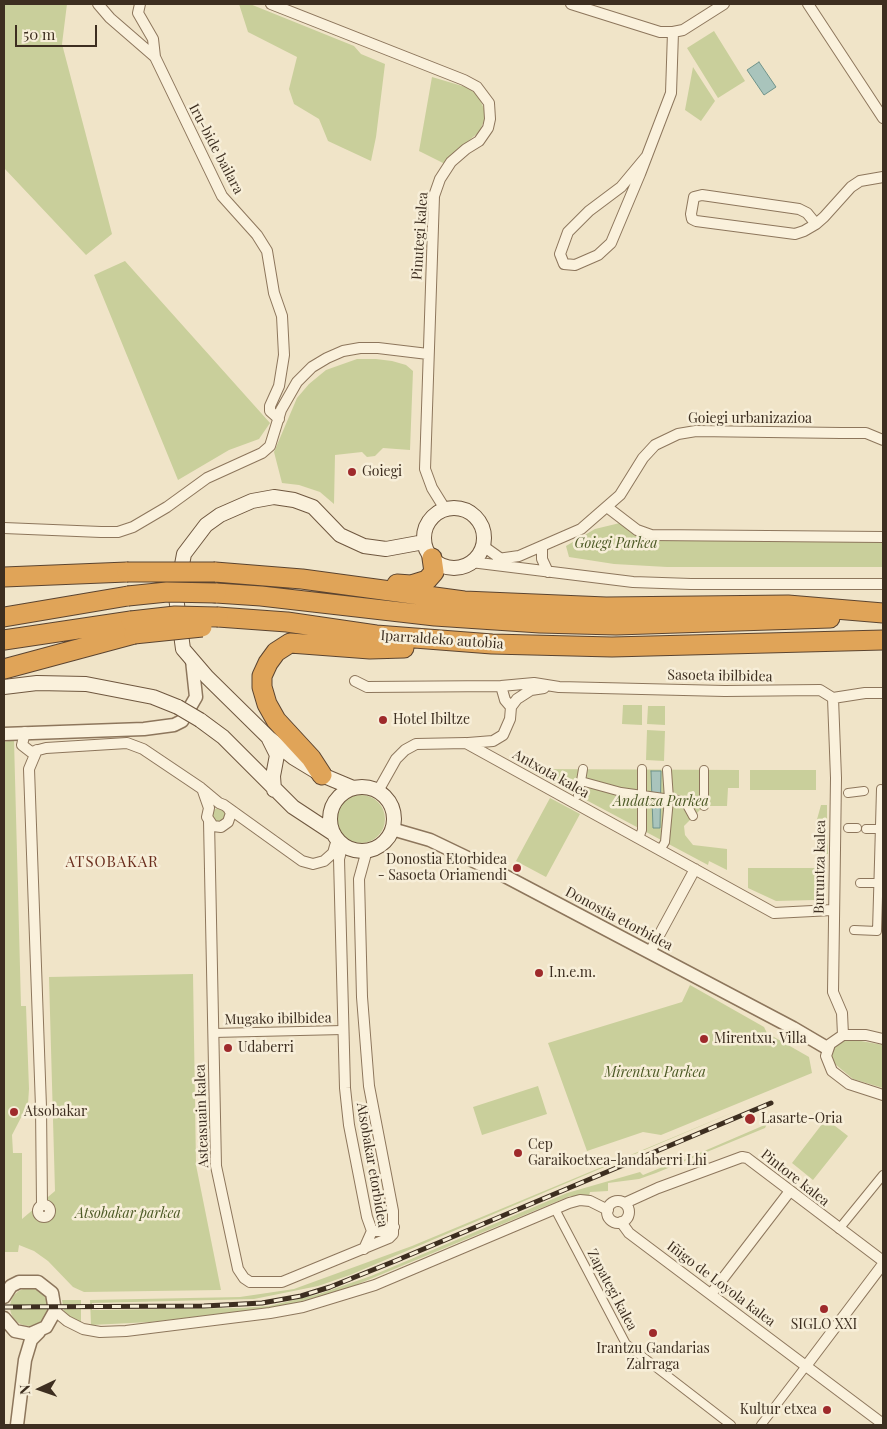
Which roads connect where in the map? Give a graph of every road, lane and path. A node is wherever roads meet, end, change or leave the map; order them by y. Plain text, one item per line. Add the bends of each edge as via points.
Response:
1 (98, 4) edge
2 (140, 4) edge
3 (271, 4) edge
4 (571, 4) edge
5 (808, 4) edge
6 (720, 5) edge
7 (673, 32) junction
8 (155, 56) junction
9 (883, 118) edge
10 (646, 157) junction
11 (883, 177) edge
12 (606, 200) junction
13 (623, 213) junction
14 (816, 224) junction
15 (428, 354) junction
16 (278, 419) junction
17 (883, 440) edge
18 (607, 507) junction
19 (445, 509) junction
20 (4, 528) edge
21 (883, 537) edge
22 (483, 546) junction
23 (542, 548) junction
24 (428, 550) junction
25 (498, 559) junction
26 (472, 562) junction
27 (548, 572) junction
28 (4, 577) edge
29 (302, 579) junction
30 (883, 584) edge
31 (883, 614) edge
32 (4, 617) edge
33 (218, 622) junction
34 (132, 628) junction
35 (57, 632) junction
36 (4, 640) edge
37 (883, 640) edge
38 (4, 645) edge
39 (540, 646) junction
40 (413, 648) junction
41 (192, 660) junction
42 (4, 669) edge
43 (355, 681) dead end
44 (501, 686) junction
45 (4, 687) edge
46 (554, 687) junction
47 (883, 693) edge
48 (833, 698) junction
49 (512, 707) junction
50 (123, 728) junction
51 (26, 732) junction
52 (4, 734) edge
53 (269, 738) junction
54 (126, 743) junction
55 (466, 743) junction
56 (37, 750) junction
57 (583, 769) dead end
58 (642, 770) dead end
59 (667, 770) dead end
60 (704, 770) dead end
61 (322, 775) junction
62 (581, 781) junction
63 (353, 788) junction
64 (274, 790) junction
65 (883, 790) edge
66 (378, 791) junction
67 (864, 792) dead end
68 (848, 793) dead end
69 (578, 795) dead end
70 (642, 795) junction
71 (669, 799) junction
72 (219, 806) junction
73 (704, 806) dead end
74 (693, 816) dead end
75 (209, 821) junction
76 (848, 828) dead end
77 (857, 828) dead end
78 (866, 828) dead end
79 (392, 829) junction
80 (882, 829) edge
81 (639, 838) junction
82 (338, 839) junction
83 (367, 850) junction
84 (660, 850) junction
85 (881, 862) edge
86 (695, 869) junction
87 (860, 883) dead end
88 (878, 883) junction
89 (832, 910) junction
90 (854, 930) dead end
91 (880, 930) edge
92 (650, 952) junction
93 (344, 1030) junction
94 (213, 1033) junction
95 (843, 1035) junction
96 (883, 1039) edge
97 (827, 1048) junction
98 (883, 1095) edge
99 (883, 1175) edge
100 (790, 1191) junction
101 (625, 1203) junction
102 (42, 1205) dead end
103 (608, 1210) junction
104 (552, 1211) junction
105 (621, 1222) junction
106 (394, 1227) junction
107 (839, 1229) junction
108 (372, 1231) junction
109 (364, 1249) junction
110 (883, 1262) edge
111 (6, 1290) edge
112 (711, 1294) junction
113 (55, 1311) junction
114 (5, 1323) edge
115 (39, 1332) junction
116 (806, 1366) junction
117 (883, 1424) edge
118 (17, 1425) edge
119 (731, 1425) edge
120 (761, 1425) edge

1 - 8 street, Iru-bide bailara
2 - 8 street, Iru-bide bailara via 138,13 153,39
3 - 15 street, Pinutegi kalea via 464,80 477,87 489,103 488,128 479,141 450,162 434,196
4 - 7 street via 660,32
5 - 9 street
6 - 7 street via 683,30
7 - 10 street via 671,93
8 - 16 street, Iru-bide bailara via 222,196 267,251 274,293 282,316 284,355 279,386 270,406 270,411
10 - 12 street via 635,173
10 - 13 street
11 - 14 street via 860,181 851,187
12 - 13 street via 617,204
12 - 13 street via 588,211 568,232 560,254 564,264 574,265 606,249
14 - 14 street via 799,209 702,195 694,197 691,214 696,222 782,234 795,234
15 - 16 street, Iru-bide bailara via 369,348 343,351 312,367 297,382
15 - 19 street, Pinutegi kalea via 425,469
16 - 20 street, Iru-bide bailara via 270,446 262,453 207,478 167,507 118,532
17 - 18 street, Goiegi urbanizazioa via 866,433 841,432 696,431 678,434 655,445 620,495
18 - 21 street via 650,535
18 - 23 street, Goiegi urbanizazioa via 581,529
19 - 22 main road via 463,509 478,519
19 - 24 main road via 431,518 424,534
22 - 25 street
22 - 26 main road
23 - 25 street, Goiegi urbanizazioa
23 - 27 street via 542,559
24 - 26 main road via 438,563 455,568
24 - 29 highway via 434,572 427,580 411,586 322,576
24 - 41 main road via 364,546 340,535 313,508 294,500 274,497 233,508 206,525 184,554 176,597 180,640
25 - 27 street
26 - 27 street
27 - 30 street via 602,580 691,584
28 - 29 highway, bridge via 215,572
29 - 31 highway via 464,601 606,607 788,605
31 - 32 highway, bridge via 783,621 616,625 540,623 435,616 260,596 167,592
33 - 34 highway, Iparraldeko autobia, bridge via 175,616
33 - 39 highway, Iparraldeko autobia via 287,622 376,636
33 - 40 highway
34 - 35 highway, Iparraldeko autobia
34 - 42 highway
35 - 36 highway, Iparraldeko autobia
35 - 38 highway
37 - 39 highway, Iparraldeko autobia
39 - 40 highway
40 - 61 highway via 370,650 290,643 276,652 262,676 266,704
41 - 50 street via 196,697 182,721 169,726
41 - 53 main road
43 - 44 street, Sasoeta ibilbidea via 368,687
44 - 46 street, Sasoeta ibilbidea via 534,683
44 - 49 street via 505,700
45 - 64 main road, bridge via 37,683 86,684 153,697 178,707 223,737
46 - 48 street, Sasoeta ibilbidea via 820,690
46 - 49 street, Sasoeta ibilbidea via 531,690 517,699
47 - 48 street, Sasoeta ibilbidea
48 - 89 street, Buruntza kalea via 836,786
49 - 55 street, Sasoeta ibilbidea via 502,735 493,742
50 - 51 street
50 - 54 street via 128,734
51 - 52 street
51 - 56 street via 22,745 31,752
53 - 61 main road
53 - 64 main road via 277,755
54 - 56 street
54 - 72 street via 143,749 203,790
55 - 66 street, Antxota kalea via 416,744 405,750 396,759
55 - 81 street, Antxota kalea
56 - 102 street via 29,769
57 - 62 street
58 - 70 street
59 - 71 street
60 - 73 street
61 - 63 main road
62 - 69 street
62 - 70 street
63 - 66 main road
63 - 82 main road via 339,796 333,806 330,819
64 - 82 main road
65 - 80 street
66 - 79 main road via 388,800 394,816
67 - 68 street
70 - 71 street
70 - 81 street
71 - 74 street via 687,805
71 - 84 street via 665,842
72 - 75 street, Asteasuain kalea via 207,817
72 - 75 street via 230,817 225,825 217,827
72 - 82 street via 302,861 312,864 324,861 333,853
75 - 94 street, Asteasuain kalea
76 - 77 street
78 - 80 street
79 - 83 main road via 382,843
79 - 92 street, Donostia etorbidea via 430,840 504,875
80 - 85 street
81 - 84 street, Antxota kalea
82 - 83 main road via 358,851
82 - 93 street, Atsobakar etorbidea
83 - 106 street, Atsobakar etorbidea via 359,878 366,1060
84 - 86 street, Antxota kalea
85 - 88 street
86 - 89 street, Antxota kalea via 774,913
86 - 92 street
87 - 88 street
88 - 91 street
89 - 95 street, Buruntza kalea via 833,992 842,1012
90 - 91 street
92 - 97 street, Donostia etorbidea
93 - 94 street, Mugako ibilbidea
93 - 108 street, Atsobakar etorbidea via 349,1125
94 - 109 street, Asteasuain kalea via 216,1166 238,1269 244,1278 260,1283 282,1282
95 - 96 street
95 - 97 street via 834,1039
97 - 98 street via 827,1063 838,1077 859,1089
99 - 107 street
100 - 101 street, Pintore kalea via 742,1157
100 - 107 street, Pintore kalea
100 - 112 street
101 - 103 street via 616,1201
101 - 105 street via 628,1216
103 - 104 street via 580,1200
103 - 105 street via 610,1219
104 - 113 street via 375,1285 303,1307 108,1332 82,1329
104 - 119 street, Zapategi kalea via 626,1344
105 - 112 street, Iñigo de Loyola kalea via 629,1233
106 - 108 street via 383,1232
106 - 109 street, Atsobakar etorbidea via 389,1238
107 - 110 street, Pintore kalea
108 - 109 street, Atsobakar etorbidea
110 - 116 street
111 - 113 street via 19,1282 38,1282 52,1293
112 - 116 street, Iñigo de Loyola kalea
113 - 115 street via 52,1320
114 - 115 street via 22,1334
115 - 118 street via 31,1340 24,1360
116 - 117 street, Iñigo de Loyola kalea
116 - 120 street

